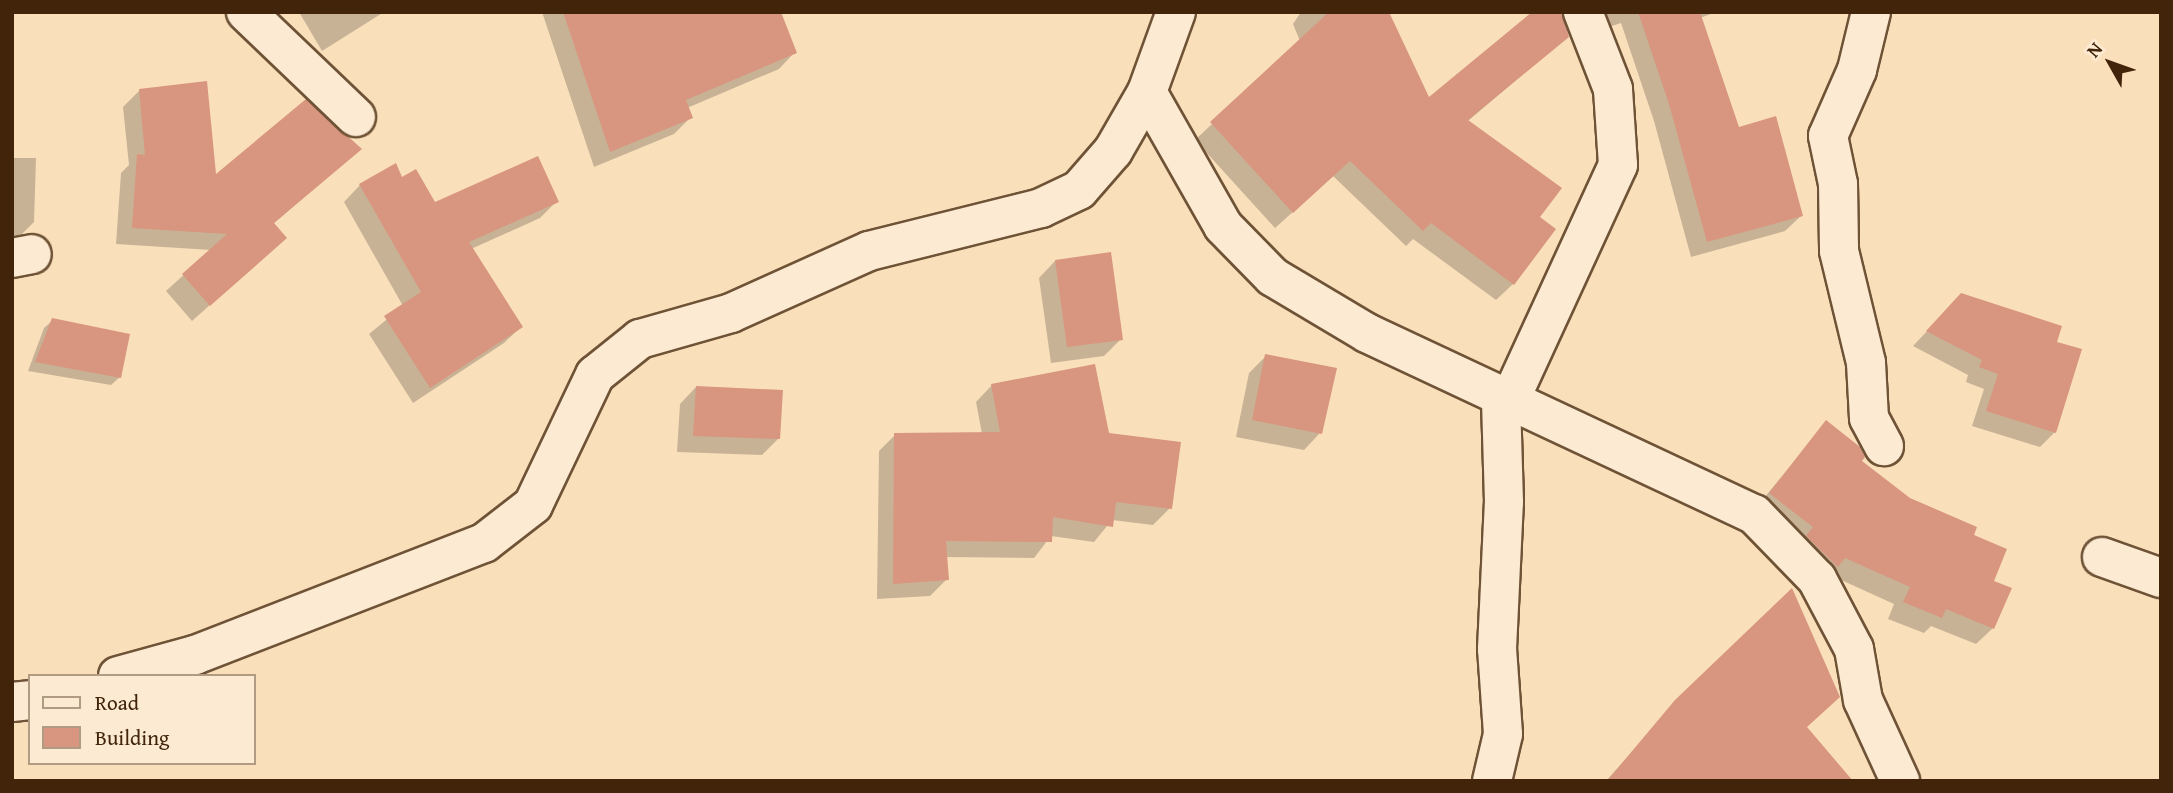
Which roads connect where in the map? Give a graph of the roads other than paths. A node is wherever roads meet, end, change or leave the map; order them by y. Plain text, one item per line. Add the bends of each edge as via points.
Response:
1 (1176, 12) edge
2 (1583, 12) edge
3 (1871, 12) edge
4 (264, 19) edge
5 (1147, 92) junction
6 (356, 117) dead end
7 (1505, 400) junction
8 (1884, 446) dead end
9 (2102, 557) dead end
10 (2161, 578) edge
11 (124, 674) edge
12 (1492, 781) edge
13 (1900, 781) edge

1 - 5 street
2 - 7 street via 1613,89 1618,165
3 - 8 street via 1857,70 1828,136 1838,184 1839,251 1866,363 1869,418
4 - 6 street
5 - 7 street via 1223,226 1273,277 1367,333
5 - 11 street via 1113,151 1079,190 1041,208 869,251 731,313 640,339 595,375 533,505 484,543 195,655
7 - 12 street via 1497,649 1503,734
7 - 13 street via 1754,514 1817,579 1854,649 1863,700
9 - 10 street

